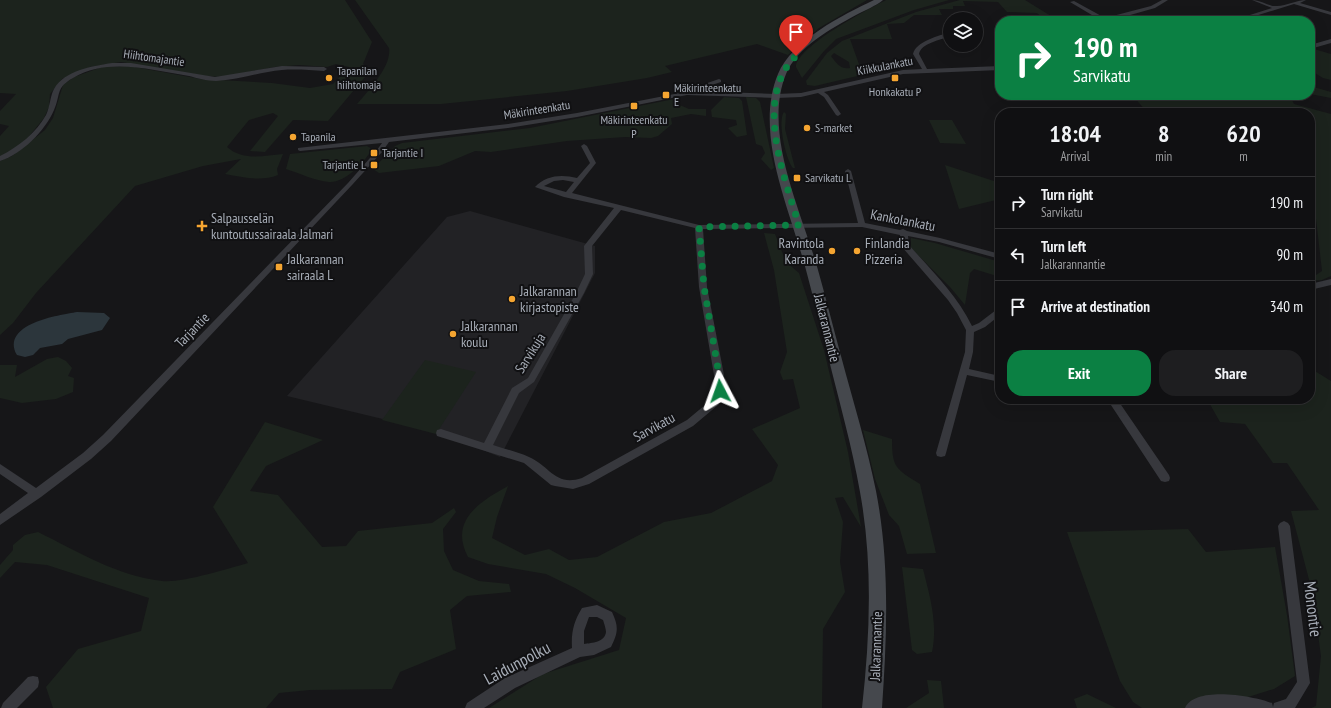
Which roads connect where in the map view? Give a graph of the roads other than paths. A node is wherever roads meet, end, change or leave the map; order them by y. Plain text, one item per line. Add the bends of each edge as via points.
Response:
1 (880, 0) edge
2 (1076, 0) edge
3 (1166, 0) edge
4 (1254, 0) edge
5 (1276, 0) edge
6 (1304, 0) edge
7 (1262, 3) junction
8 (1295, 3) junction
9 (1276, 8) junction
10 (1331, 14) edge
11 (1096, 16) edge
12 (1122, 16) edge
13 (1250, 16) edge
14 (943, 37) edge
15 (1331, 41) edge
16 (1315, 46) edge
17 (995, 68) edge
18 (324, 69) dead end
19 (925, 70) junction
20 (720, 81) dead end
21 (820, 92) junction
22 (681, 94) junction
23 (776, 96) junction
24 (838, 114) dead end
25 (386, 141) junction
26 (584, 146) dead end
27 (300, 149) dead end
28 (0, 160) edge
29 (848, 171) dead end
30 (578, 181) junction
31 (567, 195) junction
32 (619, 207) junction
33 (799, 225) junction
34 (862, 225) junction
35 (699, 227) junction
36 (903, 231) junction
37 (995, 257) edge
38 (1331, 282) edge
39 (1315, 286) edge
40 (995, 314) edge
41 (970, 330) junction
42 (963, 371) junction
43 (995, 378) edge
44 (1115, 404) edge
45 (441, 433) dead end
46 (487, 447) junction
47 (941, 453) dead end
48 (0, 468) edge
49 (1165, 478) dead end
50 (37, 494) junction
51 (0, 520) edge
52 (1284, 526) dead end
53 (579, 651) dead end
54 (33, 682) dead end
55 (8, 708) edge
56 (472, 708) edge
57 (872, 708) edge
58 (1192, 708) edge
59 (1267, 708) edge
60 (1279, 708) edge

1 - 23 main road, Jalkarannantie via 842,19 804,48 782,72
2 - 11 street via 1072,2
3 - 12 street via 1153,7
4 - 7 street
5 - 7 street
6 - 8 street
7 - 9 street
8 - 9 street
8 - 10 street
9 - 13 street
14 - 19 street via 918,48 916,54
15 - 16 street
17 - 19 street, Kiikkulankatu
18 - 28 street, Hiihtomajantie via 282,68 215,79 119,64 90,69 65,80 57,89 49,115 32,136
19 - 21 street, Kiikkulankatu via 892,74
20 - 22 street
21 - 23 street, Kiikkulankatu
21 - 24 street via 826,96
22 - 23 street, Mäkirinteenkatu
22 - 25 street, Mäkirinteenkatu via 542,121
23 - 33 main road, Jalkarannantie via 773,112 775,133
25 - 27 street, Mäkirinteenkatu
25 - 50 street, Tarjantie via 350,184 107,438
26 - 30 street via 593,163
29 - 34 street
30 - 31 street
30 - 31 street via 563,178 551,180 539,187
31 - 32 street
32 - 35 street
32 - 46 street, Sarvikuja via 588,246 589,274 580,293 531,380 515,391
33 - 34 street, Kankolankatu
33 - 35 street
33 - 57 main road, Jalkarannantie via 868,493 875,546 878,609
34 - 36 street, Kankolankatu
35 - 46 street, Sarvikatu via 704,287 719,375 720,391 711,407 690,423 585,481 573,485 556,482 526,460
36 - 37 street, Kankolankatu
36 - 41 street via 905,245 951,298
38 - 39 street
40 - 41 street via 982,325
41 - 42 street via 969,352
42 - 43 street
42 - 47 street
44 - 49 street
45 - 46 street, Sarvikatu
48 - 50 street
50 - 51 street, Tarjantie
52 - 60 street, Monontie via 1304,683 1290,704
53 - 56 street, Laidunpolku via 510,683
54 - 55 street
58 - 59 street via 1198,703 1237,701

